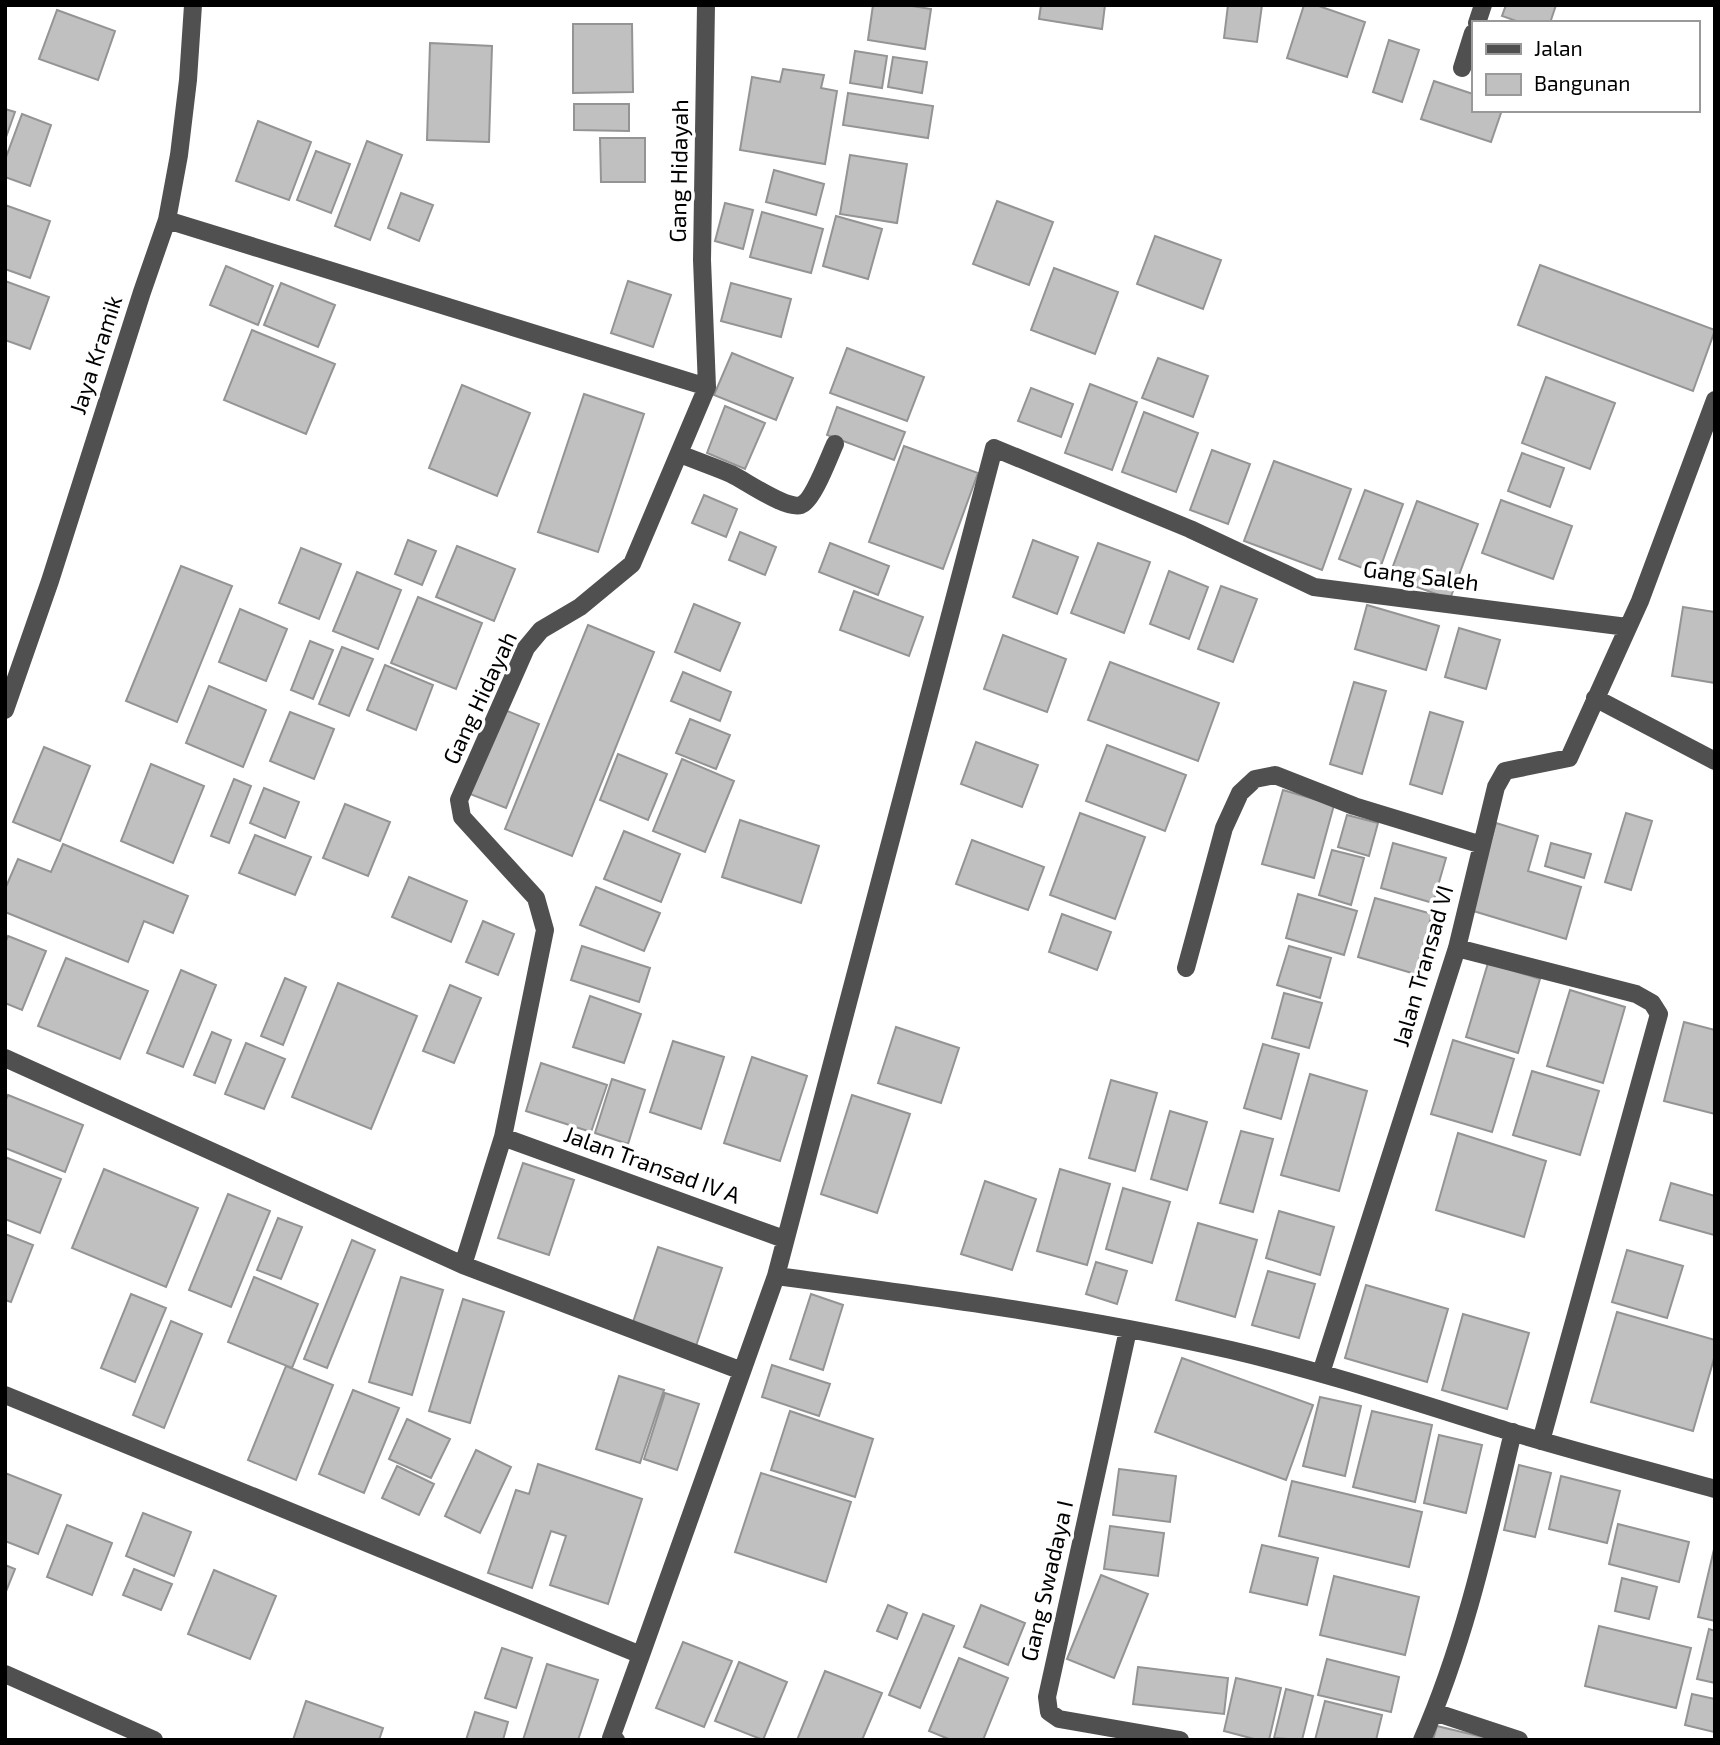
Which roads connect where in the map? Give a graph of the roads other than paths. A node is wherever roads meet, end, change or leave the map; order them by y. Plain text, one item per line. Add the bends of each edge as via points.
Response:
1 (193, 5) edge
2 (706, 5) edge
3 (1472, 36) edge
4 (1462, 68) dead end
5 (167, 220) junction
6 (707, 387) junction
7 (1715, 400) edge
8 (835, 444) dead end
9 (680, 454) junction
10 (1627, 627) junction
11 (1595, 698) junction
12 (5, 710) edge
13 (1715, 761) edge
14 (1482, 845) junction
15 (1457, 948) junction
16 (1186, 968) dead end
17 (5, 1058) edge
18 (503, 1137) junction
19 (784, 1239) junction
20 (463, 1265) junction
21 (776, 1276) junction
22 (1128, 1330) junction
23 (742, 1371) junction
24 (1321, 1373) junction
25 (5, 1395) edge
26 (1513, 1432) junction
27 (1541, 1441) junction
28 (1715, 1489) edge
29 (641, 1655) junction
30 (5, 1674) edge
31 (1434, 1712) junction
32 (612, 1739) edge
33 (154, 1740) edge
34 (1180, 1740) edge
35 (1422, 1740) edge
36 (1519, 1740) edge

1 - 5 street, Jaya Kramik via 179,155
2 - 6 street, Gang Hidayah via 702,260
3 - 4 street
5 - 6 street
5 - 12 street, Jaya Kramik
6 - 9 street, Gang Hidayah
7 - 10 street
8 - 9 street via 810,495 798,506
9 - 18 street, Gang Hidayah via 632,564 580,607 541,630 526,648 459,800 462,817 536,898 545,930
10 - 11 street, Jalan Transad VI
10 - 19 street, Gang Saleh via 1314,587 994,448
11 - 13 street
11 - 14 street, Jalan Transad VI via 1570,758 1506,771 1496,787
14 - 15 street, Jalan Transad VI
14 - 16 street via 1354,806 1275,775 1255,779 1240,793 1224,828
15 - 24 street, Jalan Transad VI
15 - 27 street via 1636,994 1652,1003 1659,1014
17 - 20 street
18 - 19 street, Jalan Transad IV A
18 - 20 street, Gang Hidayah
19 - 21 street
20 - 23 street
21 - 22 street via 930,1296
21 - 23 street
22 - 24 street
22 - 34 street, Gang Swadaya I via 1046,1697 1049,1712 1059,1719
23 - 29 street
24 - 26 street
25 - 29 street
26 - 27 street
26 - 31 street via 1480,1569
27 - 28 street
29 - 32 street
30 - 33 street
31 - 35 street
31 - 36 street

